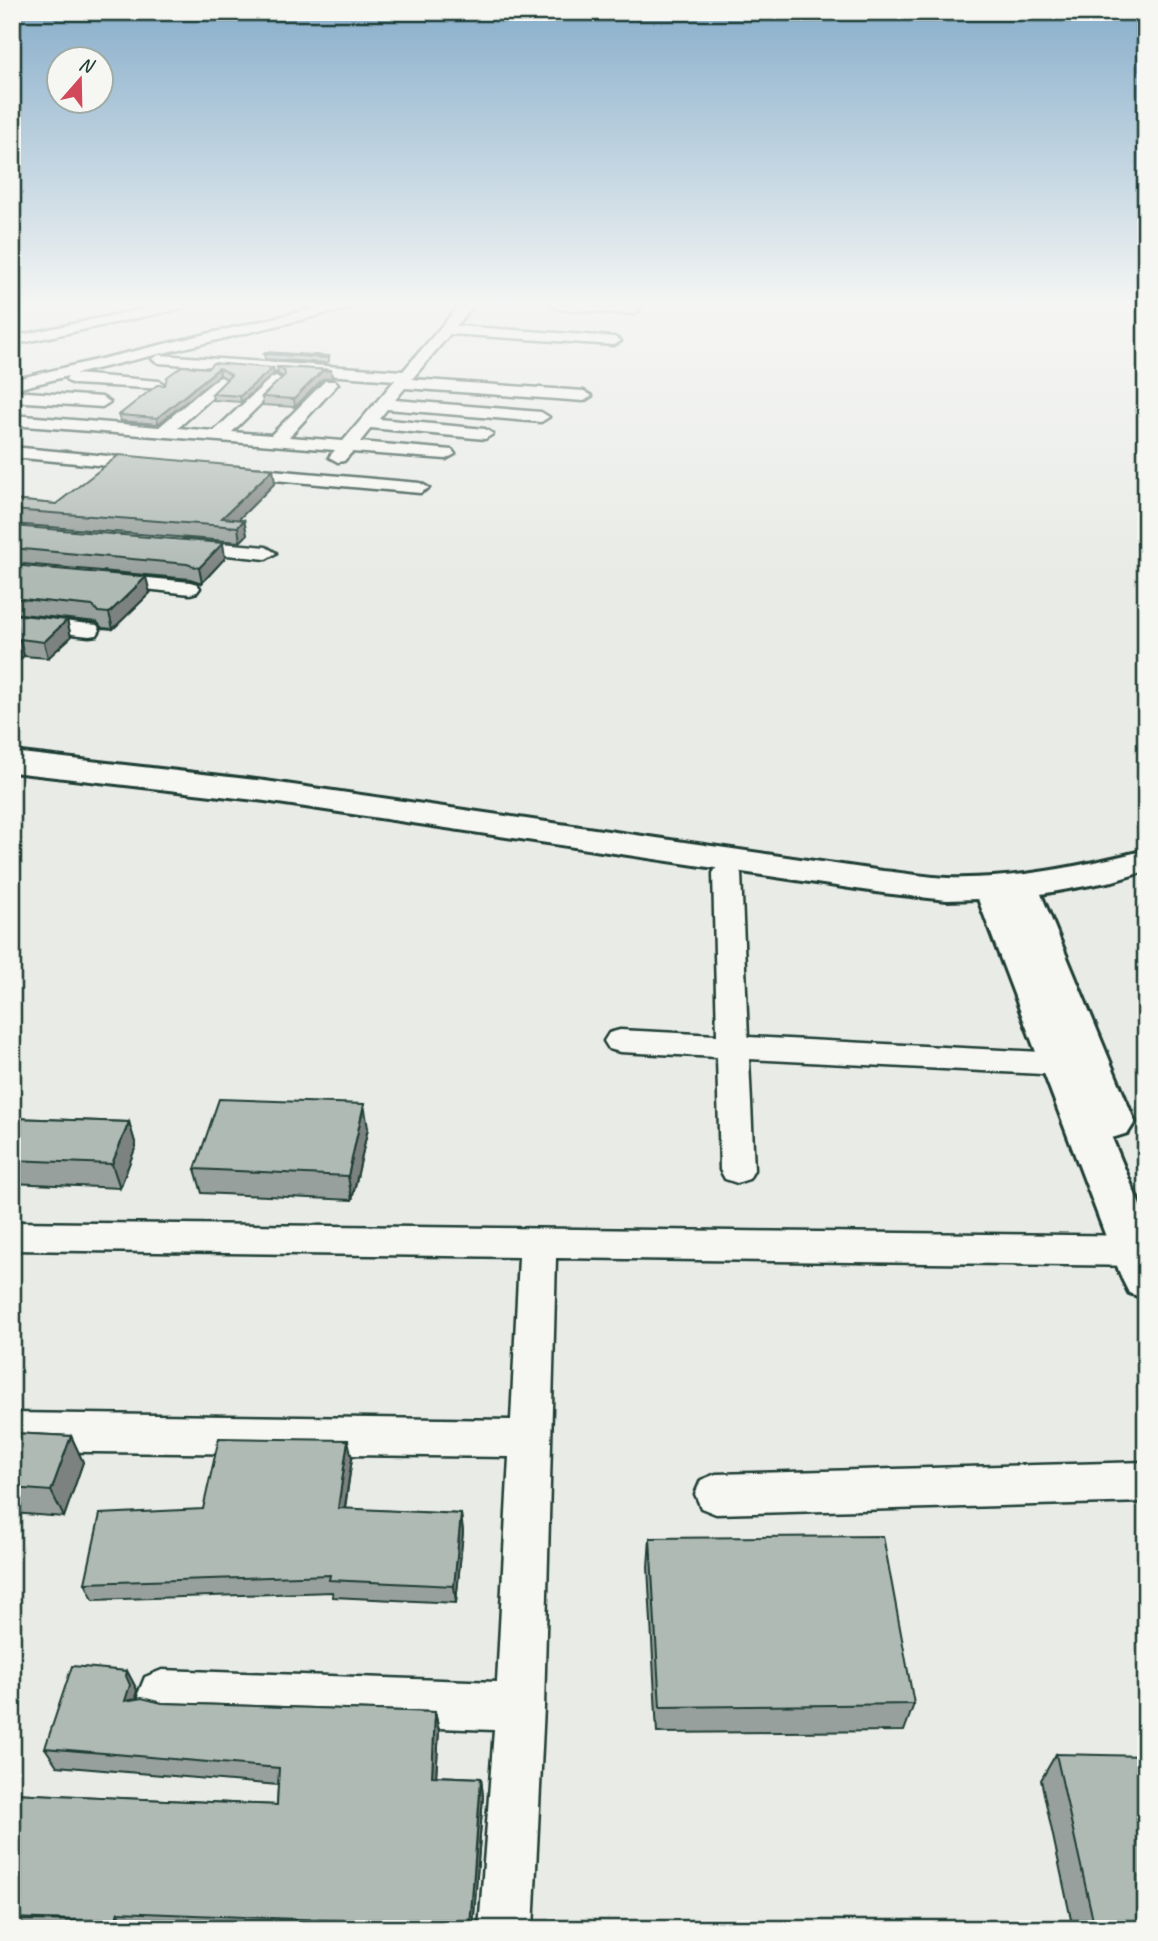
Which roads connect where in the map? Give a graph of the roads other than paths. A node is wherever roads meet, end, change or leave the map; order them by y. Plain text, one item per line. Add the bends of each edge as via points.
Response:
1 (12, 396) edge
2 (146, 396) edge
3 (205, 396) edge
4 (261, 396) edge
5 (319, 396) edge
6 (392, 396) edge
7 (581, 396) edge
8 (584, 396) dead end
9 (102, 402) dead end
10 (384, 404) junction
11 (541, 417) dead end
12 (12, 420) edge
13 (368, 423) junction
14 (103, 427) junction
15 (163, 432) junction
16 (485, 435) dead end
17 (218, 436) junction
18 (275, 441) junction
19 (348, 446) junction
20 (12, 452) edge
21 (446, 454) dead end
22 (165, 466) edge
23 (220, 471) edge
24 (318, 479) junction
25 (420, 488) dead end
26 (159, 544) edge
27 (266, 553) dead end
28 (81, 577) edge
29 (190, 588) dead end
30 (92, 597) edge
31 (159, 605) dead end
32 (12, 621) edge
33 (89, 630) dead end
34 (12, 762) edge
35 (12, 778) edge
36 (1146, 860) edge
37 (727, 873) junction
38 (1146, 879) edge
39 (1009, 895) junction
40 (620, 1041) dead end
41 (733, 1047) junction
42 (1061, 1064) junction
43 (737, 1170) dead end
44 (1146, 1206) edge
45 (12, 1236) edge
46 (538, 1244) junction
47 (1142, 1260) edge
48 (12, 1432) edge
49 (530, 1439) junction
50 (1146, 1482) edge
51 (716, 1494) dead end
52 (162, 1694) dead end
53 (520, 1707) junction
54 (506, 1929) edge

1 - 9 street
2 - 14 street
3 - 15 street
4 - 17 street
5 - 18 street
6 - 10 street
7 - 8 street
10 - 11 street
10 - 13 street
12 - 14 street
13 - 16 street
13 - 19 street
14 - 15 street
15 - 17 street
17 - 18 street
18 - 19 street
19 - 21 street
19 - 24 street
20 - 22 street
23 - 24 street
24 - 25 street
26 - 27 street
28 - 29 street
30 - 31 street
32 - 33 street
34 - 39 main road via 292,795 883,882
35 - 37 main road via 253,804
36 - 39 main road
37 - 39 main road via 951,905
37 - 41 street
38 - 39 main road via 1128,885
39 - 42 main road
39 - 44 main road
40 - 41 street
41 - 42 street
41 - 43 street
42 - 47 main road
45 - 46 street
46 - 47 street
46 - 49 street
48 - 49 street
49 - 53 street
50 - 51 street
52 - 53 street
53 - 54 street

